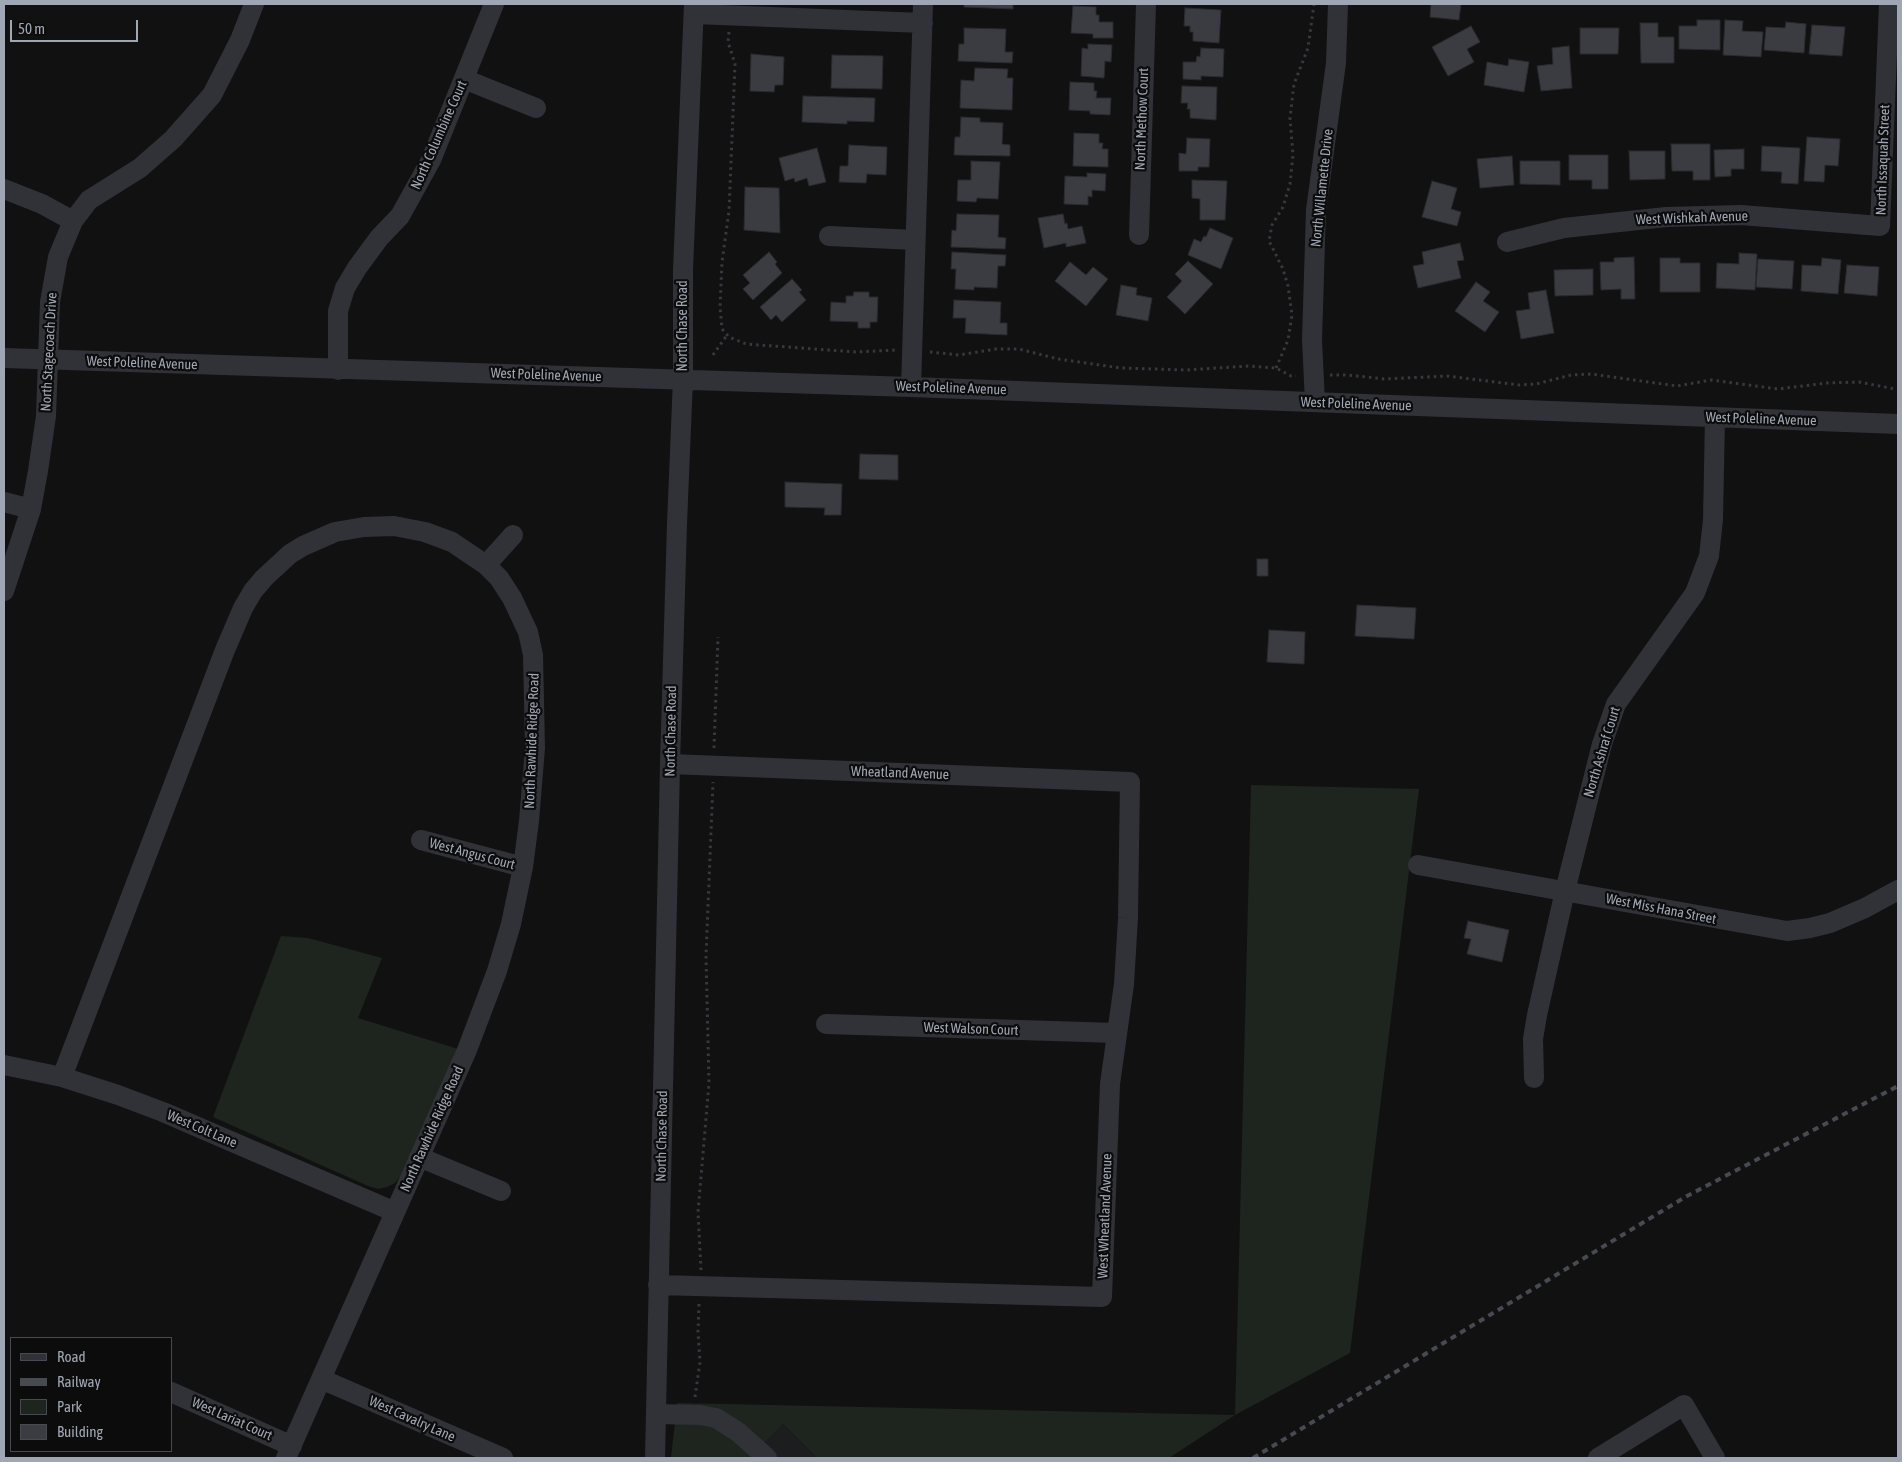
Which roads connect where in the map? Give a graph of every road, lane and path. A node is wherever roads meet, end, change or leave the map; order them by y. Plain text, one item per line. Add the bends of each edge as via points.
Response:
1 (254, 4) edge
2 (494, 4) edge
3 (1146, 4) edge
4 (1314, 4) edge
5 (1338, 4) edge
6 (1889, 4) edge
7 (694, 9) edge
8 (923, 13) edge
9 (730, 15) junction
10 (464, 79) junction
11 (536, 108) dead end
12 (4, 189) edge
13 (73, 221) junction
14 (1880, 226) joint
15 (1139, 235) dead end
16 (830, 236) dead end
17 (915, 240) junction
18 (1507, 242) dead end
19 (727, 335) junction
20 (912, 351) junction
21 (712, 355) dead end
22 (4, 358) edge
23 (48, 360) junction
24 (1276, 368) junction
25 (338, 370) junction
26 (1314, 376) junction
27 (683, 379) junction
28 (910, 387) junction
29 (1895, 389) dead end
30 (1316, 402) junction
31 (1715, 418) junction
32 (1898, 424) edge
33 (4, 502) edge
34 (30, 509) junction
35 (513, 535) dead end
36 (486, 565) junction
37 (4, 592) edge
38 (718, 637) dead end
39 (670, 764) junction
40 (714, 766) junction
41 (1130, 782) joint
42 (421, 840) dead end
43 (1418, 865) dead end
44 (523, 867) junction
45 (1898, 890) edge
46 (1565, 891) junction
47 (826, 1024) dead end
48 (1117, 1033) junction
49 (4, 1065) edge
50 (62, 1078) junction
51 (1534, 1078) dead end
52 (419, 1157) junction
53 (501, 1191) dead end
54 (395, 1212) junction
55 (658, 1285) junction
56 (700, 1286) junction
57 (321, 1379) junction
58 (172, 1393) edge
59 (656, 1414) junction
60 (692, 1415) junction
61 (289, 1452) edge
62 (503, 1458) edge
63 (655, 1458) edge
64 (767, 1458) edge
65 (1598, 1458) edge
66 (1715, 1458) edge

1 - 13 street, North Stagecoach Drive via 212,95 173,139 140,168 89,200
2 - 10 street, North Columbine Court
3 - 15 street, North Methow Court
4 - 24 path via 1308,48 1294,84 1290,118 1293,155 1290,184 1283,207 1272,225 1269,241 1283,269 1292,315 1288,340
5 - 26 street, North Willamette Drive via 1336,63 1316,210 1312,331
6 - 14 street, North Issaquah Street
7 - 9 street
7 - 27 street, North Chase Road
8 - 9 street
8 - 17 street
9 - 19 path via 728,42 735,64 729,211 720,307 722,329
10 - 11 street
10 - 25 street, North Columbine Court via 431,160 400,216 356,268 345,288 338,311
12 - 13 street
13 - 23 street, North Stagecoach Drive via 58,256 50,302
14 - 18 street, West Wishkah Avenue via 1741,215 1666,217 1564,228
16 - 17 street
17 - 20 street
19 - 20 path via 746,344 856,352
19 - 21 path
20 - 24 path via 959,355 1019,349 1058,359 1121,368
20 - 28 street
22 - 23 street, West Poleline Avenue
23 - 25 street, West Poleline Avenue
23 - 34 street, North Stagecoach Drive via 43,441
24 - 26 path via 1291,376
25 - 27 street, West Poleline Avenue
26 - 29 path via 1447,376 1519,385 1591,374 1677,386 1711,380 1778,390 1860,382
26 - 30 street, North Willamette Drive
27 - 28 street, West Poleline Avenue
27 - 39 street, North Chase Road
28 - 30 street, West Poleline Avenue
30 - 31 street, West Poleline Avenue
31 - 32 street, West Poleline Avenue
31 - 46 street, North Ashraf Court via 1713,520 1708,556 1695,593 1616,704 1602,744
33 - 34 street
34 - 37 street, North Stagecoach Drive
35 - 36 street
36 - 44 street, North Rawhide Ridge Road via 512,598 528,632 533,655 535,748
36 - 50 street, North Rawhide Ridge Road via 452,542 425,532 394,526 364,527 335,532 303,546 290,554 253,591 225,650
38 - 40 path
39 - 40 street, Wheatland Avenue
39 - 55 street, North Chase Road
40 - 41 street, Wheatland Avenue
40 - 56 path via 706,956 709,1083 698,1212
41 - 48 street, West Wheatland Avenue via 1128,918
42 - 44 street, West Angus Court
43 - 46 street, West Miss Hana Street
44 - 52 street, North Rawhide Ridge Road via 511,924 482,1012
45 - 46 street, West Miss Hana Street via 1830,923 1787,931
46 - 51 street, North Ashraf Court via 1533,1039
47 - 48 street, West Walson Court
48 - 56 street, West Wheatland Avenue via 1110,1084 1102,1297
49 - 50 street, West Colt Lane
50 - 54 street, West Colt Lane via 163,1112
52 - 53 street
52 - 54 street, North Rawhide Ridge Road
54 - 57 street, North Rawhide Ridge Road
55 - 56 street, West Wheatland Avenue
55 - 59 street, North Chase Road
56 - 60 path via 700,1362
57 - 61 street, North Rawhide Ridge Road
57 - 62 street, West Cavalry Lane
58 - 61 street, West Lariat Court
59 - 60 street
59 - 63 street, North Chase Road
60 - 64 street via 716,1418 728,1424
65 - 66 street via 1684,1405

